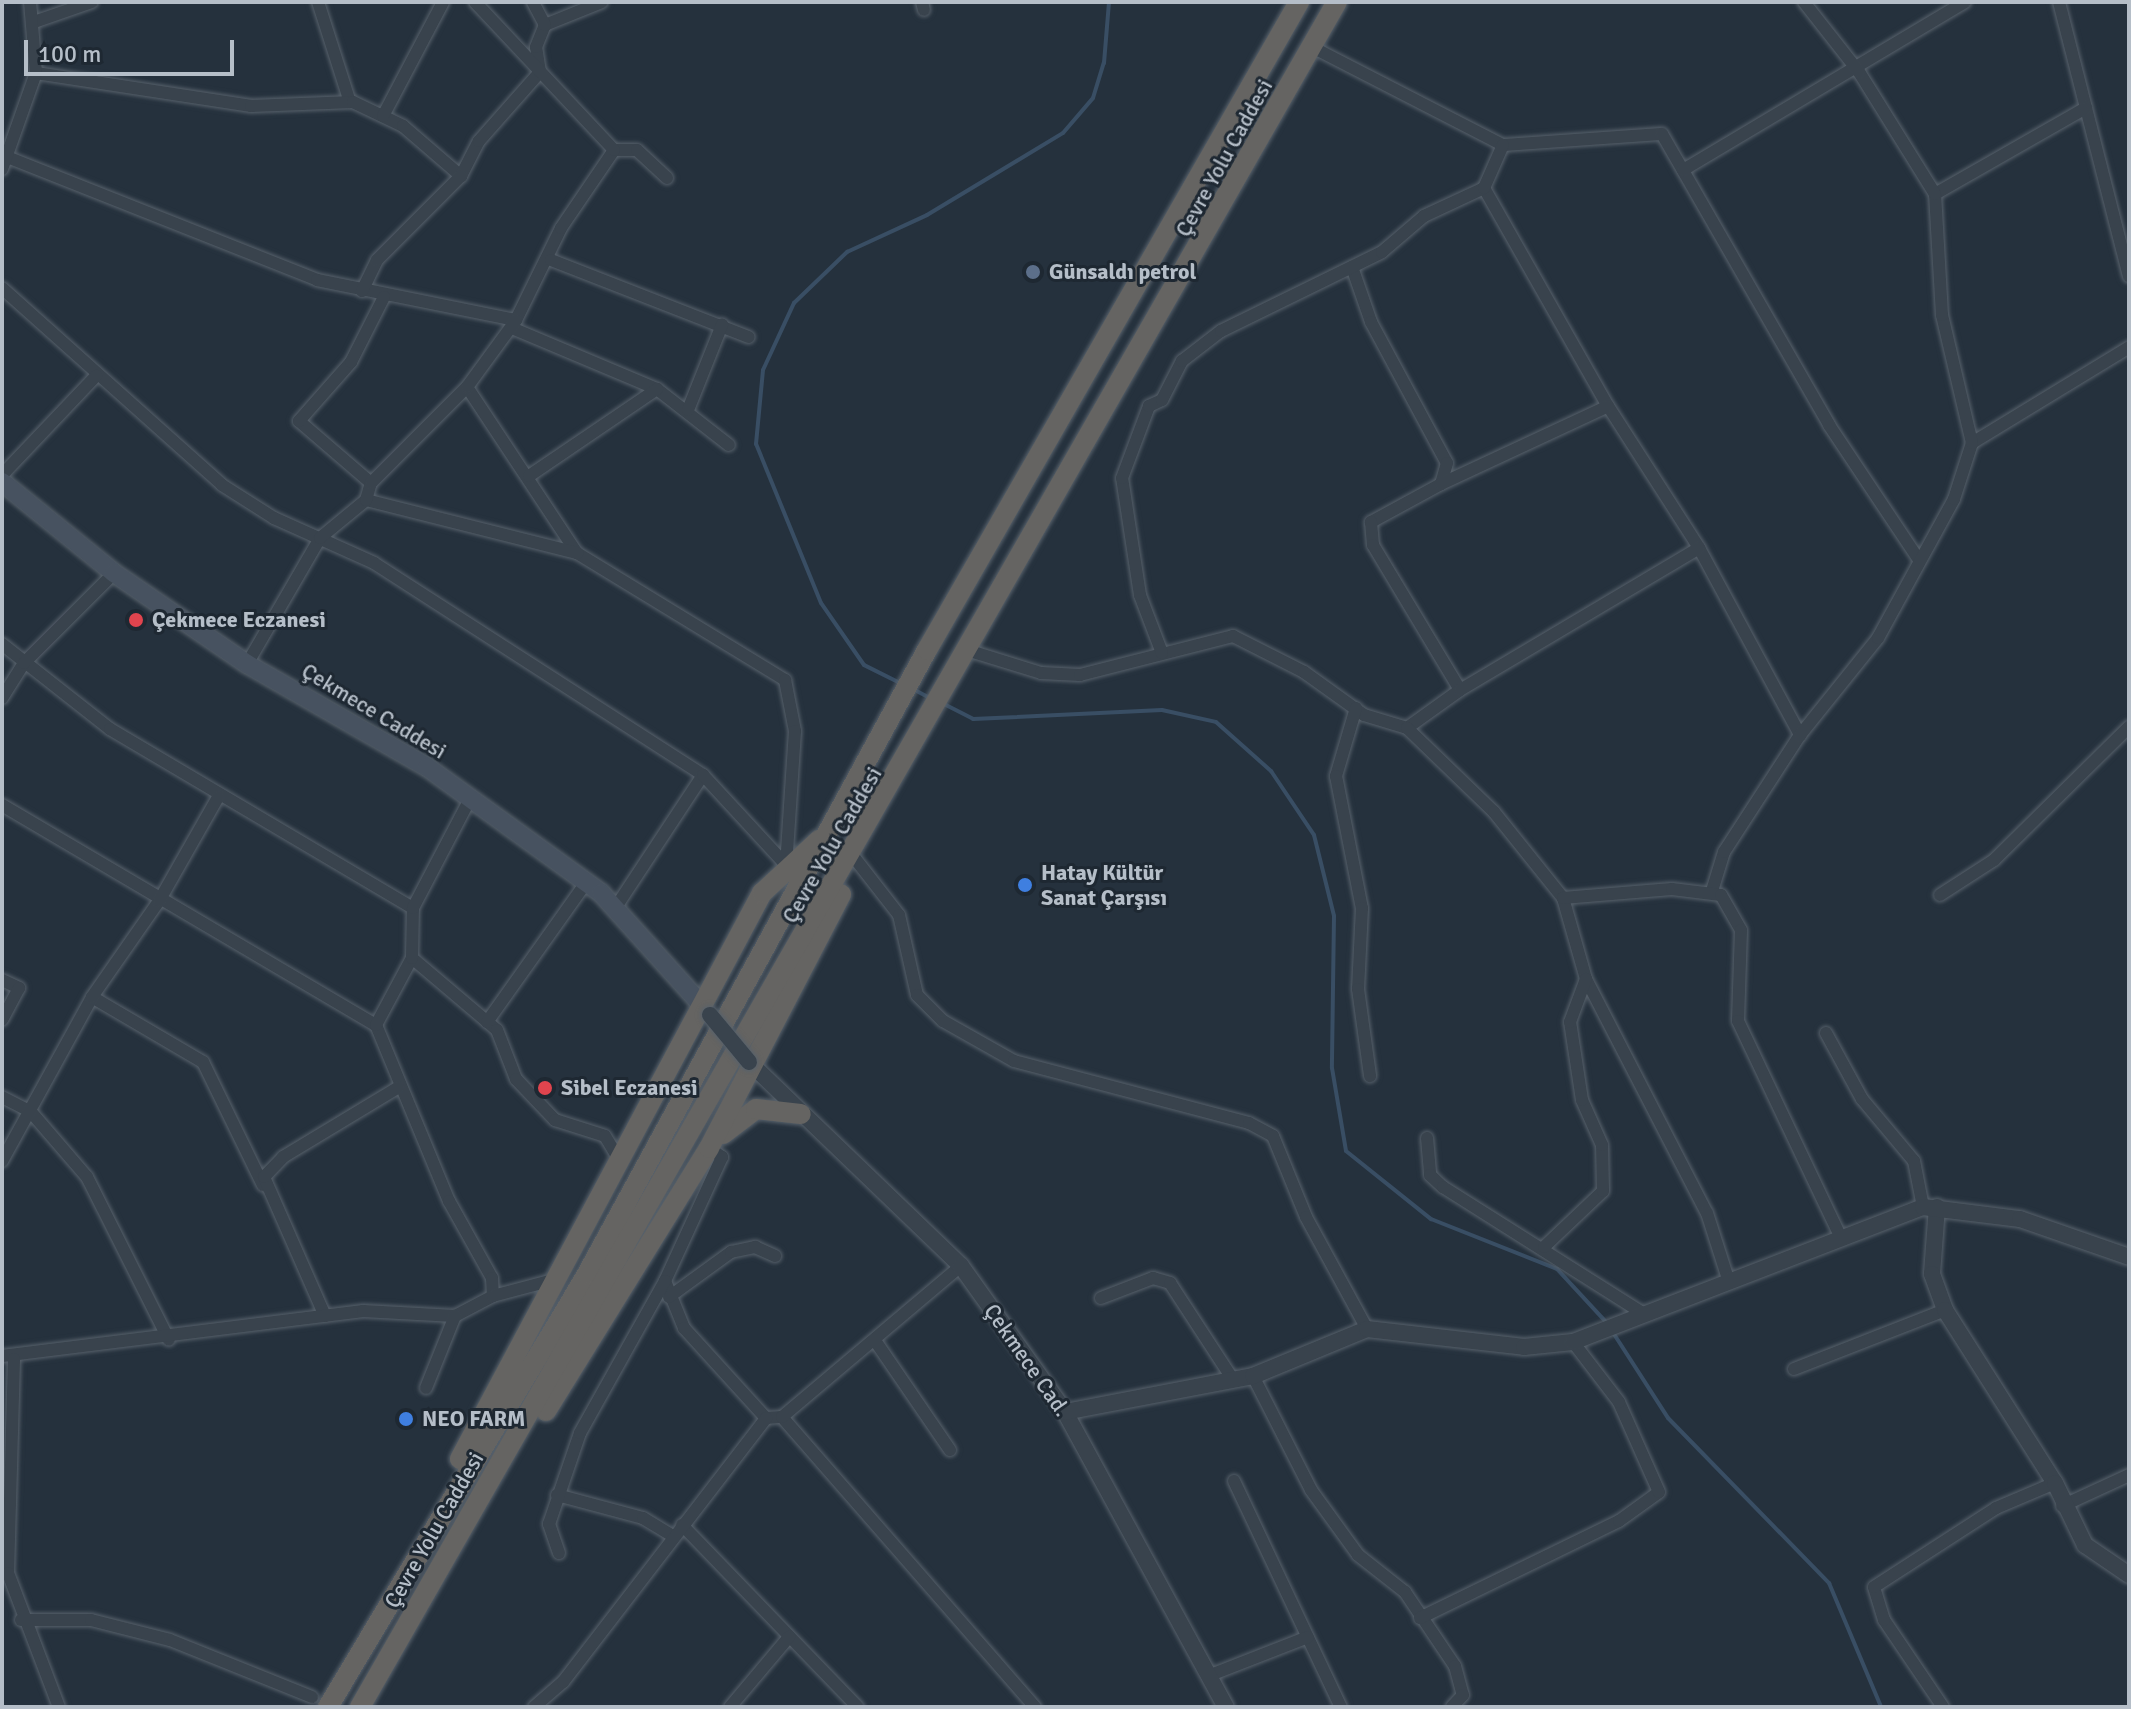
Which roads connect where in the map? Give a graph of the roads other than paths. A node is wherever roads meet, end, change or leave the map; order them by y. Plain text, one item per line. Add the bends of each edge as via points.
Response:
1 (30, 2) edge
2 (92, 2) edge
3 (318, 2) edge
4 (443, 2) edge
5 (475, 2) edge
6 (533, 2) edge
7 (602, 2) edge
8 (1299, 2) edge
9 (1337, 2) edge
10 (1804, 2) edge
11 (1965, 2) edge
12 (2059, 2) edge
13 (34, 22) junction
14 (545, 25) junction
15 (1312, 47) junction
16 (1855, 66) junction
17 (540, 72) junction
18 (36, 73) junction
19 (350, 102) junction
20 (2086, 108) junction
21 (383, 116) junction
22 (1503, 145) junction
23 (614, 150) junction
24 (4, 160) edge
25 (1683, 170) junction
26 (461, 176) junction
27 (667, 178) dead end
28 (1484, 188) junction
29 (1935, 194) junction
30 (551, 260) junction
31 (1352, 267) junction
32 (2129, 276) edge
33 (2, 288) edge
34 (362, 291) junction
35 (384, 297) junction
36 (514, 324) junction
37 (722, 325) junction
38 (749, 337) dead end
39 (2129, 347) edge
40 (96, 376) junction
41 (467, 387) junction
42 (657, 389) junction
43 (1608, 406) junction
44 (688, 410) junction
45 (1972, 443) junction
46 (729, 445) dead end
47 (2, 475) edge
48 (529, 476) junction
49 (2, 482) edge
50 (371, 483) junction
51 (1441, 484) junction
52 (366, 500) junction
53 (320, 538) junction
54 (1699, 548) junction
55 (577, 553) junction
56 (1919, 560) junction
57 (114, 573) junction
58 (2, 644) edge
59 (970, 651) junction
60 (1162, 653) junction
61 (24, 663) junction
62 (247, 664) junction
63 (1460, 690) junction
64 (2, 698) edge
65 (1356, 708) junction
66 (2129, 727) edge
67 (1407, 728) junction
68 (1800, 735) junction
69 (703, 775) junction
70 (218, 797) junction
71 (469, 801) junction
72 (2, 805) edge
73 (829, 832) junction
74 (857, 851) junction
75 (786, 865) junction
76 (585, 884) junction
77 (1712, 891) junction
78 (1940, 895) dead end
79 (1563, 898) junction
80 (159, 901) junction
81 (616, 907) junction
82 (413, 908) junction
83 (412, 958) junction
84 (1586, 979) junction
85 (2, 980) edge
86 (92, 997) junction
87 (705, 1009) junction
88 (2, 1020) edge
89 (487, 1022) junction
90 (376, 1025) junction
91 (1826, 1033) dead end
92 (752, 1065) junction
93 (1370, 1076) dead end
94 (399, 1087) junction
95 (2, 1097) edge
96 (31, 1112) junction
97 (801, 1114) junction
98 (1427, 1138) dead end
99 (709, 1148) junction
100 (618, 1158) junction
101 (2, 1161) edge
102 (263, 1185) junction
103 (1930, 1207) junction
104 (1839, 1234) junction
105 (1544, 1247) junction
106 (775, 1256) dead end
107 (2129, 1257) edge
108 (961, 1266) junction
109 (553, 1280) junction
110 (665, 1281) junction
111 (1729, 1282) junction
112 (493, 1296) junction
113 (669, 1297) junction
114 (1101, 1298) dead end
115 (1945, 1310) junction
116 (1644, 1314) junction
117 (325, 1316) junction
118 (455, 1316) junction
119 (1367, 1329) junction
120 (169, 1340) junction
121 (876, 1342) junction
122 (1573, 1342) junction
123 (8, 1358) edge
124 (1794, 1369) dead end
125 (1253, 1376) junction
126 (1234, 1381) junction
127 (426, 1388) dead end
128 (1065, 1412) junction
129 (782, 1417) junction
130 (766, 1418) junction
131 (950, 1450) dead end
132 (2129, 1475) edge
133 (1234, 1481) dead end
134 (2055, 1483) junction
135 (557, 1495) junction
136 (2062, 1506) junction
137 (682, 1525) junction
138 (673, 1536) junction
139 (450, 1550) junction
140 (559, 1553) dead end
141 (406, 1571) junction
142 (2129, 1575) edge
143 (2, 1613) edge
144 (19, 1615) junction
145 (1420, 1618) junction
146 (789, 1637) junction
147 (1308, 1637) junction
148 (1208, 1676) junction
149 (320, 1702) edge
150 (537, 1706) edge
151 (59, 1707) edge
152 (360, 1707) edge
153 (730, 1707) edge
154 (858, 1707) edge
155 (1035, 1707) edge
156 (1226, 1707) edge
157 (1341, 1707) edge
158 (1452, 1707) edge
159 (1943, 1707) edge

1 - 13 street
2 - 13 street
3 - 19 street
4 - 21 street
5 - 17 street
6 - 14 street
7 - 14 street
8 - 73 highway, Çevre Yolu Caddesi via 927,650
9 - 15 highway, Çevre Yolu Caddesi
10 - 16 street
11 - 16 street
12 - 20 street
13 - 18 street
14 - 17 street via 536,47
15 - 22 street
15 - 59 highway, Çevre Yolu Caddesi
16 - 25 street
16 - 29 street
17 - 23 street
17 - 26 street via 479,141
18 - 19 street via 251,106
18 - 24 street
19 - 21 street
20 - 29 street
20 - 32 street
21 - 26 street
22 - 25 street via 1652,132 1667,139
22 - 28 street
23 - 27 street via 637,150
23 - 30 street via 561,228
24 - 34 street
25 - 56 street via 1829,425
26 - 34 street via 377,260
28 - 31 street via 1424,216 1400,242
28 - 43 street
29 - 45 street via 1942,315
30 - 36 street via 536,274
30 - 37 street
31 - 51 street via 1371,322 1440,444 1447,463
31 - 60 street via 1221,331 1182,361 1142,420 1122,478 1140,595
33 - 40 street
34 - 35 street
35 - 36 street
35 - 50 street via 351,362 299,421
36 - 41 street
36 - 42 street
37 - 38 street
37 - 44 street
39 - 45 street
40 - 47 street
40 - 53 street via 222,485
41 - 48 street
41 - 50 street
42 - 44 street
42 - 48 street
43 - 51 street
43 - 54 street
44 - 46 street
45 - 56 street via 1954,499
48 - 55 street
49 - 57 main road, Çekmece Caddesi
50 - 52 street
51 - 63 street via 1380,513 1371,522 1373,545
52 - 53 street
52 - 55 street
53 - 62 street
53 - 69 street via 420,591
54 - 63 street
54 - 68 street
55 - 75 street via 742,648 785,680 795,731
56 - 68 street via 1878,638
57 - 61 street
57 - 62 main road, Çekmece Caddesi
58 - 61 street
59 - 60 street via 1041,673 1080,675
59 - 74 highway, Çevre Yolu Caddesi
60 - 65 street via 1233,636
61 - 64 street
61 - 70 street
62 - 71 main road, Çekmece Caddesi via 427,767
63 - 67 street
65 - 67 street
65 - 93 street via 1336,776 1362,908 1358,989
66 - 78 street via 1994,860
67 - 79 street via 1494,812
68 - 77 street via 1724,852
69 - 75 street
69 - 81 street
70 - 80 street
70 - 82 street
71 - 76 main road, Çekmece Caddesi
71 - 82 street
72 - 80 street
73 - 75 highway
73 - 141 highway, Çevre Yolu Caddesi via 587,1274
74 - 92 highway via 832,921
74 - 119 street via 899,915 917,995 943,1021 1026,1065 1249,1123 1273,1136 1317,1241
74 - 139 highway, Çevre Yolu Caddesi
75 - 87 highway via 762,893
76 - 81 main road, Çekmece Caddesi
76 - 89 street
77 - 79 street
77 - 104 street via 1741,930 1738,1021
79 - 84 street
80 - 86 street
80 - 90 street
81 - 87 main road, Çekmece Caddesi
82 - 83 street
83 - 89 street
83 - 90 street
84 - 105 street via 1570,1022 1582,1100 1602,1145 1603,1191
84 - 111 street via 1707,1213
85 - 88 street via 19,988
86 - 96 street
86 - 102 street via 203,1062
87 - 92 street, Çekmece Cad., bridge
87 - 100 highway
89 - 100 street via 516,1079 555,1120 605,1136
90 - 94 street
91 - 103 street via 1862,1099 1914,1161
92 - 97 street, Çekmece Cad.
92 - 99 highway
94 - 102 street via 283,1157
94 - 112 street via 492,1278
95 - 96 street
96 - 101 street
96 - 120 street via 114,1220
97 - 99 highway via 756,1109
97 - 108 street, Çekmece Cad.
98 - 105 street via 1430,1175
99 - 110 street via 722,1157
99 - 139 highway via 579,1362
100 - 109 highway
102 - 117 street
103 - 104 street
103 - 107 street via 2020,1219
103 - 115 street via 1932,1274
104 - 111 street
105 - 116 street
106 - 113 street via 755,1247 731,1252
108 - 121 street
108 - 128 street, Çekmece Cad.
109 - 112 street
109 - 141 highway
110 - 113 street
110 - 135 street via 624,1345
111 - 116 street
112 - 118 street
113 - 130 street via 684,1328
114 - 126 street via 1153,1278 1170,1283
115 - 124 street
115 - 134 street
116 - 122 street
117 - 118 street
117 - 120 street
118 - 127 street
119 - 122 street via 1524,1347
119 - 125 street
120 - 123 street
121 - 129 street
121 - 131 street
122 - 145 street via 1619,1402 1659,1492 1619,1521
123 - 144 street via 7,1563
125 - 126 street
125 - 145 street via 1311,1490 1358,1555 1389,1572
126 - 128 street
128 - 148 street, Çekmece Cad.
129 - 130 street
129 - 155 street
130 - 137 street
132 - 136 street
133 - 147 street
134 - 136 street
134 - 159 street via 1996,1508 1874,1587 1884,1620
135 - 138 street via 643,1518
135 - 140 street via 549,1524
136 - 142 street via 2085,1545
137 - 138 street
137 - 146 street
138 - 150 street
139 - 152 highway, Çevre Yolu Caddesi
141 - 149 highway, Çevre Yolu Caddesi
143 - 144 street
144 - 149 street via 91,1620 170,1640
144 - 151 street
145 - 158 street via 1455,1666 1463,1695
146 - 153 street
146 - 154 street
147 - 148 street
147 - 157 street
148 - 156 street, Çekmece Cad.

